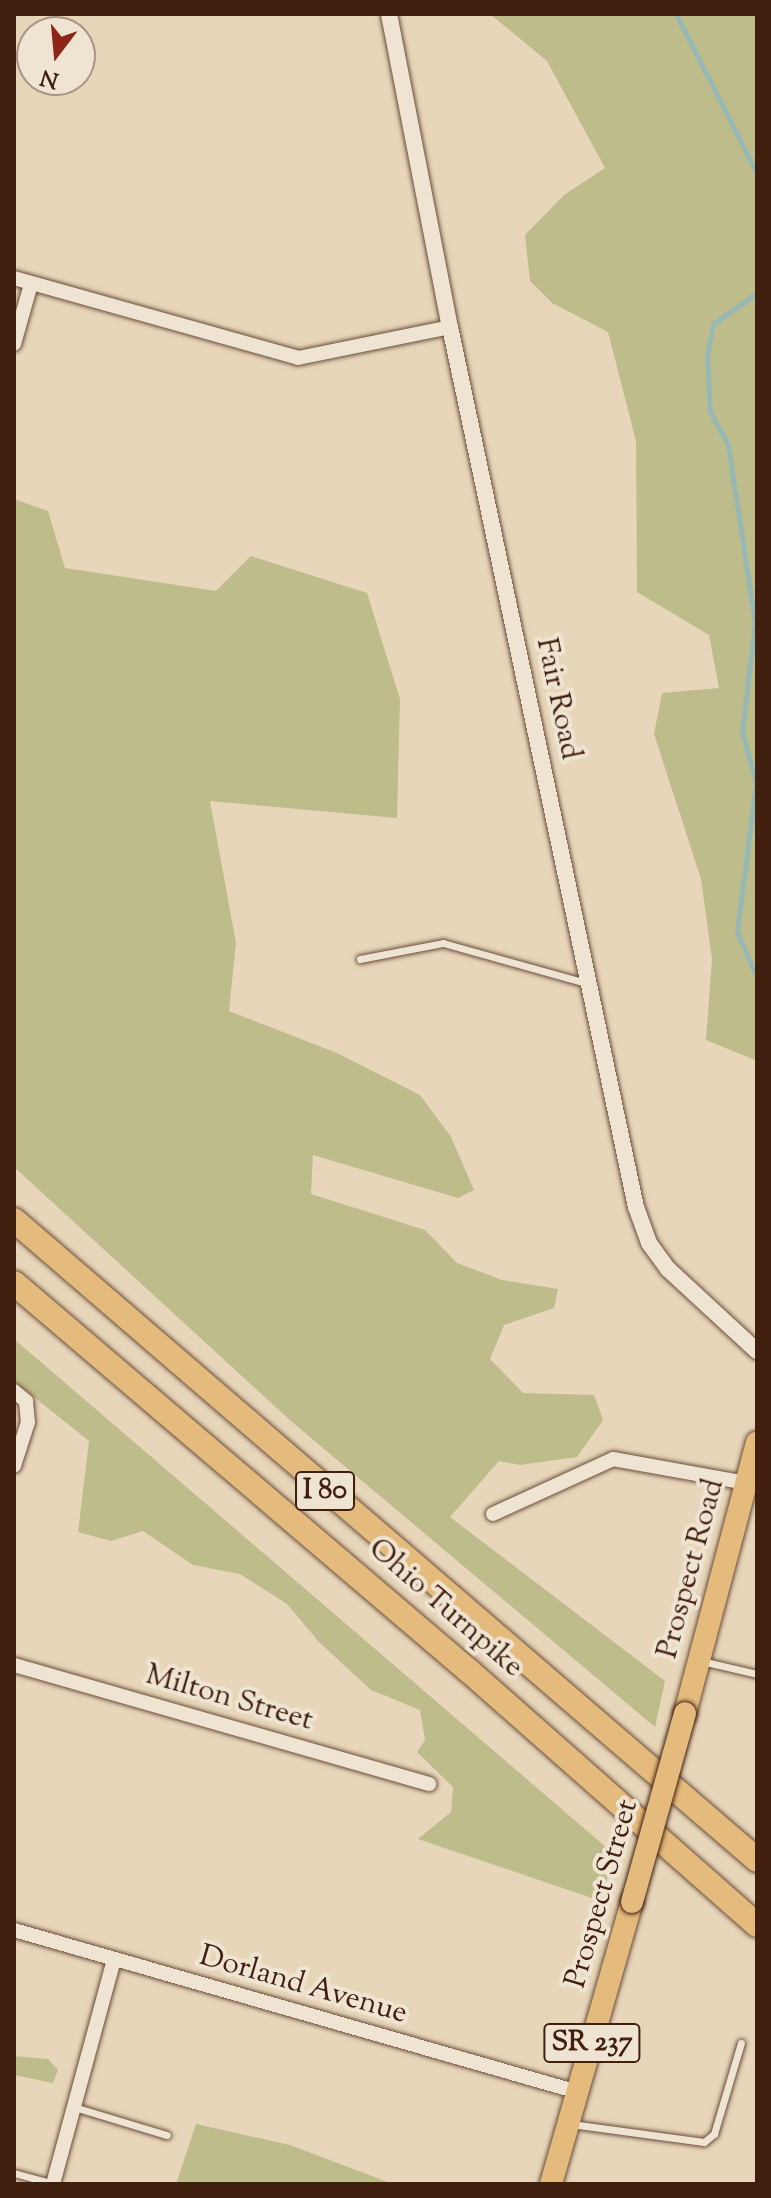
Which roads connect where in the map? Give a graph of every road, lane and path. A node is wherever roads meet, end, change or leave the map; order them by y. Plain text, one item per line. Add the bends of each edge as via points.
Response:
1 (389, 14) edge
2 (14, 278) edge
3 (31, 284) junction
4 (450, 327) junction
5 (14, 344) edge
6 (360, 959) dead end
7 (588, 983) junction
8 (14, 1220) edge
9 (14, 1283) edge
10 (757, 1351) edge
11 (20, 1396) edge
12 (757, 1442) edge
13 (14, 1466) edge
14 (746, 1483) junction
15 (493, 1514) dead end
16 (699, 1660) junction
17 (14, 1665) edge
18 (757, 1674) edge
19 (685, 1713) joint
20 (429, 1784) dead end
21 (757, 1860) edge
22 (757, 1925) edge
23 (14, 1930) edge
24 (114, 1960) junction
25 (741, 2043) dead end
26 (578, 2092) junction
27 (74, 2107) junction
28 (569, 2124) junction
29 (167, 2135) dead end
30 (14, 2173) edge
31 (53, 2184) edge
32 (551, 2184) edge

1 - 4 street, Fair Road
2 - 3 street
3 - 4 street via 298,358
3 - 5 street
4 - 7 street, Fair Road
6 - 7 lane via 443,943
7 - 10 street, Fair Road via 636,1207 649,1243 668,1269
8 - 21 highway, Ohio Turnpike / I 80
9 - 22 highway, Ohio Turnpike / I 80
11 - 13 street via 28,1422
12 - 14 main road, Prospect Road / SR 237
14 - 15 street via 613,1459
14 - 16 main road, Prospect Road / SR 237
16 - 18 lane
16 - 19 main road, Prospect Road / SR 237
17 - 20 street, Milton Street
19 - 26 main road, Prospect Street / SR 237, bridge
23 - 24 street, Dorland Avenue
24 - 26 street, Dorland Avenue
24 - 27 street
25 - 28 lane via 714,2134 704,2142
26 - 28 main road, Prospect Street / SR 237
27 - 29 lane
27 - 31 street
28 - 32 main road, Prospect Street / SR 237
30 - 31 lane

